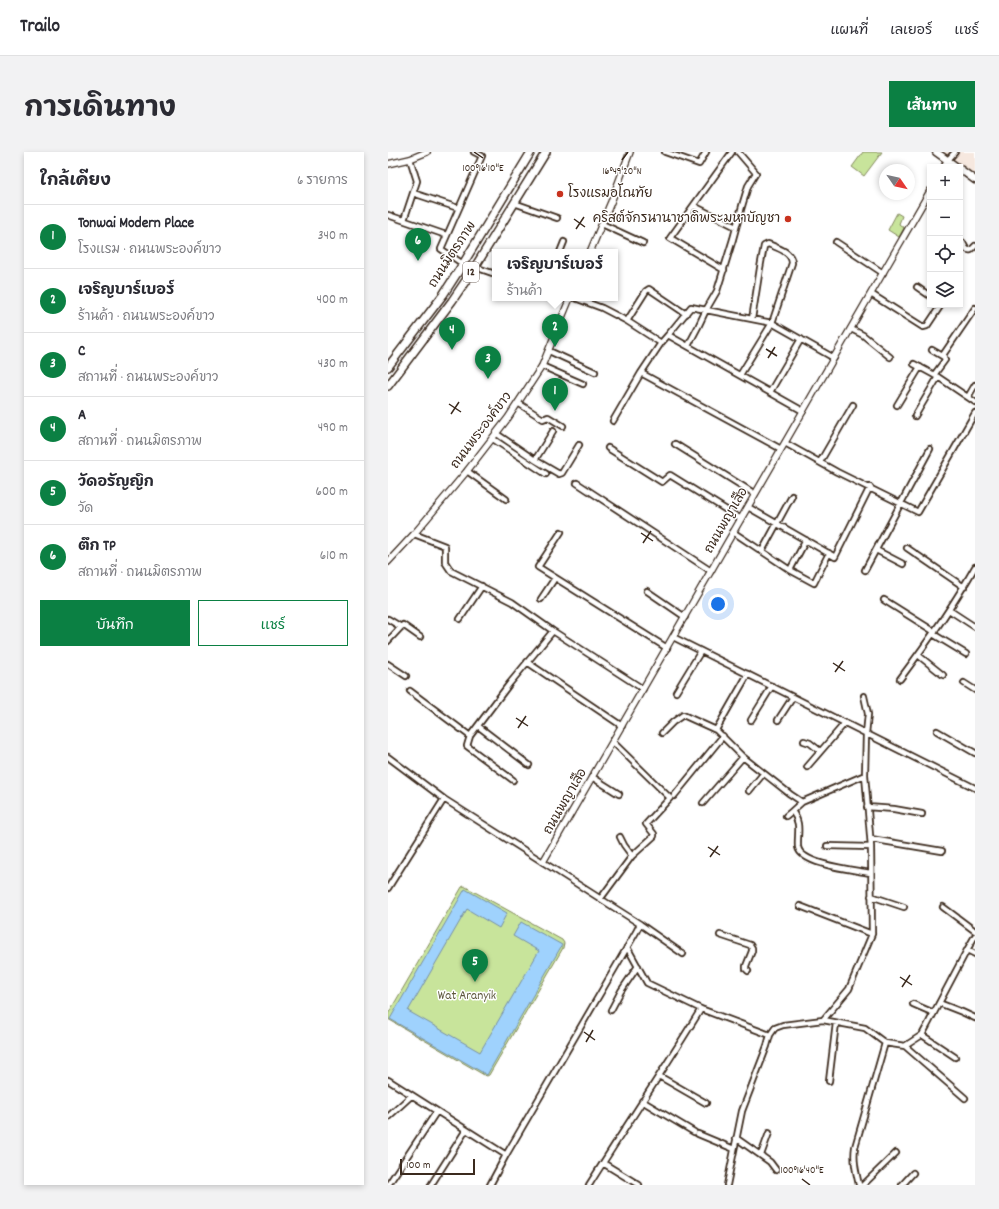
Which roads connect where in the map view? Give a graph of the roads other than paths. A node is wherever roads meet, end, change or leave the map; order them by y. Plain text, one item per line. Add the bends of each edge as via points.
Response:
1 (427, 152) edge
2 (474, 152) edge
3 (531, 152) edge
4 (546, 152) edge
5 (630, 152) edge
6 (667, 152) edge
7 (706, 152) edge
8 (732, 152) edge
9 (738, 152) edge
10 (936, 152) edge
11 (955, 152) edge
12 (482, 154) edge
13 (410, 159) junction
14 (948, 160) junction
15 (388, 164) edge
16 (946, 164) edge
17 (953, 164) edge
18 (963, 171) edge
19 (975, 180) edge
20 (413, 193) junction
21 (927, 196) edge
22 (514, 203) junction
23 (694, 206) junction
24 (458, 208) junction
25 (388, 215) edge
26 (557, 218) dead end
27 (404, 220) junction
28 (602, 224) junction
29 (736, 227) junction
30 (446, 235) junction
31 (564, 242) dead end
32 (836, 242) dead end
33 (643, 243) dead end
34 (963, 243) dead end
35 (975, 246) edge
36 (561, 249) edge
37 (591, 249) edge
38 (463, 264) junction
39 (475, 267) junction
40 (724, 270) junction
41 (492, 273) edge
42 (883, 273) junction
43 (917, 287) dead end
44 (870, 294) junction
45 (927, 294) edge
46 (569, 301) edge
47 (583, 301) edge
48 (940, 308) edge
49 (706, 310) junction
50 (974, 311) edge
51 (686, 314) junction
52 (752, 319) junction
53 (627, 321) junction
54 (772, 323) junction
55 (850, 329) junction
56 (668, 335) junction
57 (801, 339) junction
58 (661, 343) junction
59 (688, 346) junction
60 (932, 350) dead end
61 (549, 351) junction
62 (890, 357) dead end
63 (944, 357) junction
64 (834, 358) junction
65 (914, 364) dead end
66 (542, 366) junction
67 (388, 367) edge
68 (920, 367) junction
69 (595, 372) dead end
70 (641, 373) junction
71 (740, 376) junction
72 (936, 376) junction
73 (583, 384) dead end
74 (975, 385) edge
75 (388, 386) edge
76 (770, 392) junction
77 (968, 397) junction
78 (975, 402) edge
79 (518, 403) junction
80 (853, 405) dead end
81 (897, 405) dead end
82 (803, 411) junction
83 (975, 413) edge
84 (914, 416) dead end
85 (613, 421) dead end
86 (563, 426) dead end
87 (553, 431) dead end
88 (495, 436) junction
89 (785, 443) junction
90 (675, 444) dead end
91 (579, 445) dead end
92 (608, 448) dead end
93 (781, 449) junction
94 (930, 449) dead end
95 (535, 460) junction
96 (820, 462) junction
97 (467, 471) junction
98 (546, 474) dead end
99 (577, 483) dead end
100 (870, 487) junction
101 (756, 494) junction
102 (792, 496) dead end
103 (506, 499) dead end
104 (901, 503) junction
105 (748, 506) junction
106 (741, 519) junction
107 (777, 523) junction
108 (561, 532) dead end
109 (733, 532) junction
110 (414, 534) junction
111 (806, 540) junction
112 (907, 548) dead end
113 (876, 550) junction
114 (762, 551) junction
115 (829, 553) junction
116 (388, 562) edge
117 (903, 564) dead end
118 (975, 567) edge
119 (790, 570) junction
120 (865, 570) dead end
121 (711, 571) junction
122 (555, 578) junction
123 (482, 586) junction
124 (964, 587) junction
125 (646, 591) dead end
126 (541, 599) dead end
127 (884, 600) dead end
128 (949, 610) junction
129 (685, 617) junction
130 (388, 618) edge
131 (460, 619) dead end
132 (401, 627) junction
133 (975, 627) edge
134 (553, 631) junction
135 (934, 633) junction
136 (420, 637) dead end
137 (673, 637) junction
138 (388, 642) edge
139 (667, 648) junction
140 (701, 651) junction
141 (966, 654) dead end
142 (918, 655) junction
143 (527, 662) junction
144 (388, 664) edge
145 (748, 674) junction
146 (943, 675) dead end
147 (406, 676) dead end
148 (900, 679) dead end
149 (964, 682) dead end
150 (772, 686) junction
151 (643, 689) junction
152 (975, 690) edge
153 (410, 691) dead end
154 (676, 692) dead end
155 (864, 696) dead end
156 (793, 697) junction
157 (751, 720) dead end
158 (778, 720) dead end
159 (845, 723) junction
160 (478, 726) junction
161 (622, 726) junction
162 (716, 730) junction
163 (937, 731) dead end
164 (662, 733) dead end
165 (866, 734) junction
166 (470, 736) junction
167 (723, 736) junction
168 (804, 741) dead end
169 (613, 742) junction
170 (820, 751) junction
171 (975, 754) edge
172 (743, 757) junction
173 (388, 758) edge
174 (529, 765) dead end
175 (807, 767) dead end
176 (763, 774) junction
177 (865, 775) junction
178 (592, 777) junction
179 (513, 780) dead end
180 (975, 788) edge
181 (749, 791) dead end
182 (619, 794) dead end
183 (674, 796) dead end
184 (444, 799) junction
185 (802, 802) junction
186 (703, 804) dead end
187 (867, 807) junction
188 (792, 811) junction
189 (922, 814) dead end
190 (786, 816) dead end
191 (620, 837) dead end
192 (871, 839) junction
193 (827, 846) dead end
194 (871, 847) junction
195 (942, 851) dead end
196 (632, 856) junction
197 (543, 862) junction
198 (871, 873) junction
199 (388, 888) edge
200 (871, 896) junction
201 (601, 898) junction
202 (800, 906) dead end
203 (904, 907) dead end
204 (943, 907) dead end
205 (640, 924) junction
206 (975, 932) edge
207 (872, 934) junction
208 (720, 935) dead end
209 (975, 936) edge
210 (627, 948) junction
211 (967, 950) junction
212 (683, 954) dead end
213 (975, 954) edge
214 (638, 966) junction
215 (748, 971) dead end
216 (939, 1003) junction
217 (913, 1004) dead end
218 (701, 1008) junction
219 (611, 1010) dead end
220 (934, 1013) junction
221 (975, 1018) edge
222 (823, 1020) junction
223 (836, 1023) junction
224 (770, 1035) junction
225 (922, 1035) junction
226 (886, 1043) junction
227 (905, 1046) junction
228 (954, 1057) dead end
229 (659, 1076) junction
230 (388, 1080) edge
231 (830, 1081) dead end
232 (411, 1096) junction
233 (965, 1098) dead end
234 (642, 1101) junction
235 (706, 1103) dead end
236 (436, 1112) junction
237 (388, 1117) edge
238 (466, 1130) junction
239 (768, 1133) dead end
240 (736, 1138) junction
241 (734, 1149) junction
242 (896, 1154) dead end
243 (506, 1155) junction
244 (761, 1155) junction
245 (603, 1162) junction
246 (776, 1170) dead end
247 (912, 1173) dead end
248 (388, 1185) edge
249 (431, 1185) edge
250 (490, 1185) edge
251 (589, 1185) edge
252 (639, 1185) edge
253 (727, 1185) edge
254 (859, 1185) edge
255 (863, 1185) edge
256 (902, 1185) edge

1 - 13 street
2 - 12 street
3 - 38 main road, ถนนมิตรภาพ / 12
4 - 22 main road, ถนนมิตรภาพ / 12
5 - 28 street
6 - 7 street via 699,164
8 - 23 street
9 - 29 street via 756,173 748,186
10 - 14 main road
11 - 14 street
12 - 24 street
13 - 15 street
13 - 20 street via 417,181
14 - 16 street
14 - 17 main road
18 - 19 main road
20 - 24 street
20 - 27 street
21 - 42 street, ถนนพญาเสือ
22 - 26 street
22 - 39 main road, ถนนมิตรภาพ / 12
23 - 29 street
23 - 40 street via 670,238
24 - 30 street
25 - 27 street
27 - 30 street
28 - 33 street
28 - 37 street
29 - 40 street
30 - 38 street via 441,249
31 - 36 street
32 - 42 street
34 - 35 street via 969,250
38 - 67 main road, ถนนมิตรภาพ / 12
39 - 41 street
39 - 75 main road, ถนนมิตรภาพ / 12
40 - 49 street via 717,291
42 - 44 street, ถนนพญาเสือ
43 - 45 street
44 - 48 street via 923,327 927,326
44 - 55 street, ถนนพญาเสือ
46 - 61 street, ถนนพระองค์ขาว
47 - 53 street
49 - 51 street via 691,307
49 - 52 street
49 - 59 street
50 - 63 street
51 - 53 street via 649,289
51 - 56 street
52 - 54 street
52 - 54 street via 764,246 768,244 786,252 792,261
53 - 58 street
54 - 57 street
54 - 71 street
55 - 62 street via 863,335
55 - 64 street, ถนนพญาเสือ
56 - 58 street
56 - 59 street
57 - 64 street
57 - 76 street
58 - 70 street
59 - 71 street
60 - 63 street
61 - 66 street, ถนนพระองค์ขาว
61 - 69 street
63 - 72 street via 945,360
64 - 82 street, ถนนพญาเสือ
65 - 68 street
66 - 73 street
66 - 79 street, ถนนพระองค์ขาว
68 - 72 street
68 - 81 street
70 - 85 street
70 - 93 street
71 - 76 street
72 - 77 street
72 - 84 street
74 - 77 street
76 - 82 street
77 - 78 street
79 - 86 street via 543,419 548,417
79 - 88 street, ถนนพระองค์ขาว
80 - 96 street
82 - 89 street, ถนนพญาเสือ
83 - 104 street via 918,512
87 - 95 street
88 - 95 street
88 - 97 street, ถนนพระองค์ขาว
88 - 98 street
89 - 93 street, ถนนพญาเสือ
89 - 96 street
90 - 101 street
91 - 95 street via 561,474
92 - 106 street via 662,482 670,475
93 - 101 street, ถนนพญาเสือ
94 - 104 street
96 - 100 street
97 - 103 street
97 - 110 street, ถนนพระองค์ขาว
99 - 121 street
100 - 104 street
100 - 115 street via 834,556
101 - 105 street, ถนนพญาเสือ
102 - 107 street
104 - 113 street
105 - 106 street, ถนนพญาเสือ
105 - 107 street
106 - 109 street, ถนนพญาเสือ
107 - 111 street
107 - 114 street
108 - 122 street via 538,567
109 - 114 street
109 - 121 street, ถนนพญาเสือ
110 - 116 street, ถนนพระองค์ขาว
110 - 123 street via 445,546 445,562 451,571
111 - 115 street
111 - 119 street
112 - 124 street
113 - 117 street
113 - 120 street
114 - 119 street
115 - 119 street via 814,583
118 - 124 street
121 - 129 street, ถนนพญาเสือ
122 - 126 street
122 - 139 street
123 - 131 street
123 - 134 street via 512,602
124 - 128 street
125 - 129 street
127 - 135 street
128 - 133 street
128 - 135 street
129 - 137 street, ถนนพญาเสือ
130 - 132 street
132 - 136 street via 406,626
132 - 138 street
134 - 143 street
134 - 151 street
135 - 141 street
135 - 142 street
137 - 139 street, ถนนพญาเสือ
137 - 140 street
139 - 151 street, ถนนพญาเสือ
140 - 145 street
140 - 154 street
142 - 146 street
142 - 148 street
143 - 160 street
143 - 161 street
144 - 147 street
145 - 150 street
145 - 162 street
149 - 152 street
150 - 156 street
150 - 157 street
151 - 161 street, ถนนพญาเสือ
153 - 166 street
155 - 165 street via 868,714
156 - 158 street
156 - 159 street
159 - 165 street
159 - 170 street
160 - 166 street
160 - 174 street
161 - 169 street, ถนนพญาเสือ
162 - 164 street via 683,715
162 - 167 street
163 - 171 street
165 - 177 street
165 - 180 street
166 - 179 street via 468,746
167 - 172 street
167 - 183 street
168 - 170 street
169 - 178 street, ถนนพญาเสือ
169 - 196 street via 670,798 647,823 654,836
170 - 175 street
172 - 176 street
172 - 186 street
173 - 184 street
176 - 181 street
176 - 185 street
177 - 185 street
177 - 187 street
178 - 182 street
178 - 197 street, ถนนพญาเสือ
184 - 197 street
184 - 199 street
185 - 188 street
187 - 189 street
187 - 192 street
188 - 190 street
188 - 198 street via 798,823 798,847 804,857 818,863
191 - 196 street
192 - 194 street
192 - 195 street
193 - 194 street
194 - 198 street
196 - 201 street
197 - 201 street
198 - 200 street
200 - 203 street
200 - 207 street
201 - 205 street
202 - 207 street
204 - 206 street
205 - 210 street
205 - 212 street
207 - 222 street via 849,988
208 - 215 street via 750,945 752,951 746,966
209 - 211 street
210 - 214 street
210 - 243 street
211 - 213 street
211 - 216 street
214 - 218 street via 647,983
214 - 219 street
216 - 220 street
216 - 221 street
217 - 220 street
218 - 224 street
218 - 229 street
220 - 225 street
222 - 223 street
222 - 224 street via 783,1025 775,1028
223 - 226 street via 865,1028
223 - 231 street
224 - 240 street via 742,1111
225 - 227 street
225 - 228 street
226 - 227 street
226 - 254 street via 855,1147 854,1166
227 - 233 street
229 - 234 street
229 - 235 street
230 - 232 street
232 - 236 street
232 - 237 street
234 - 241 street via 696,1133
234 - 245 street
236 - 238 street
236 - 248 street
238 - 243 street
238 - 249 street
239 - 244 street
240 - 241 street
240 - 244 street
241 - 253 street
242 - 255 street
243 - 250 street
244 - 246 street
245 - 251 street
245 - 252 street
247 - 256 street

